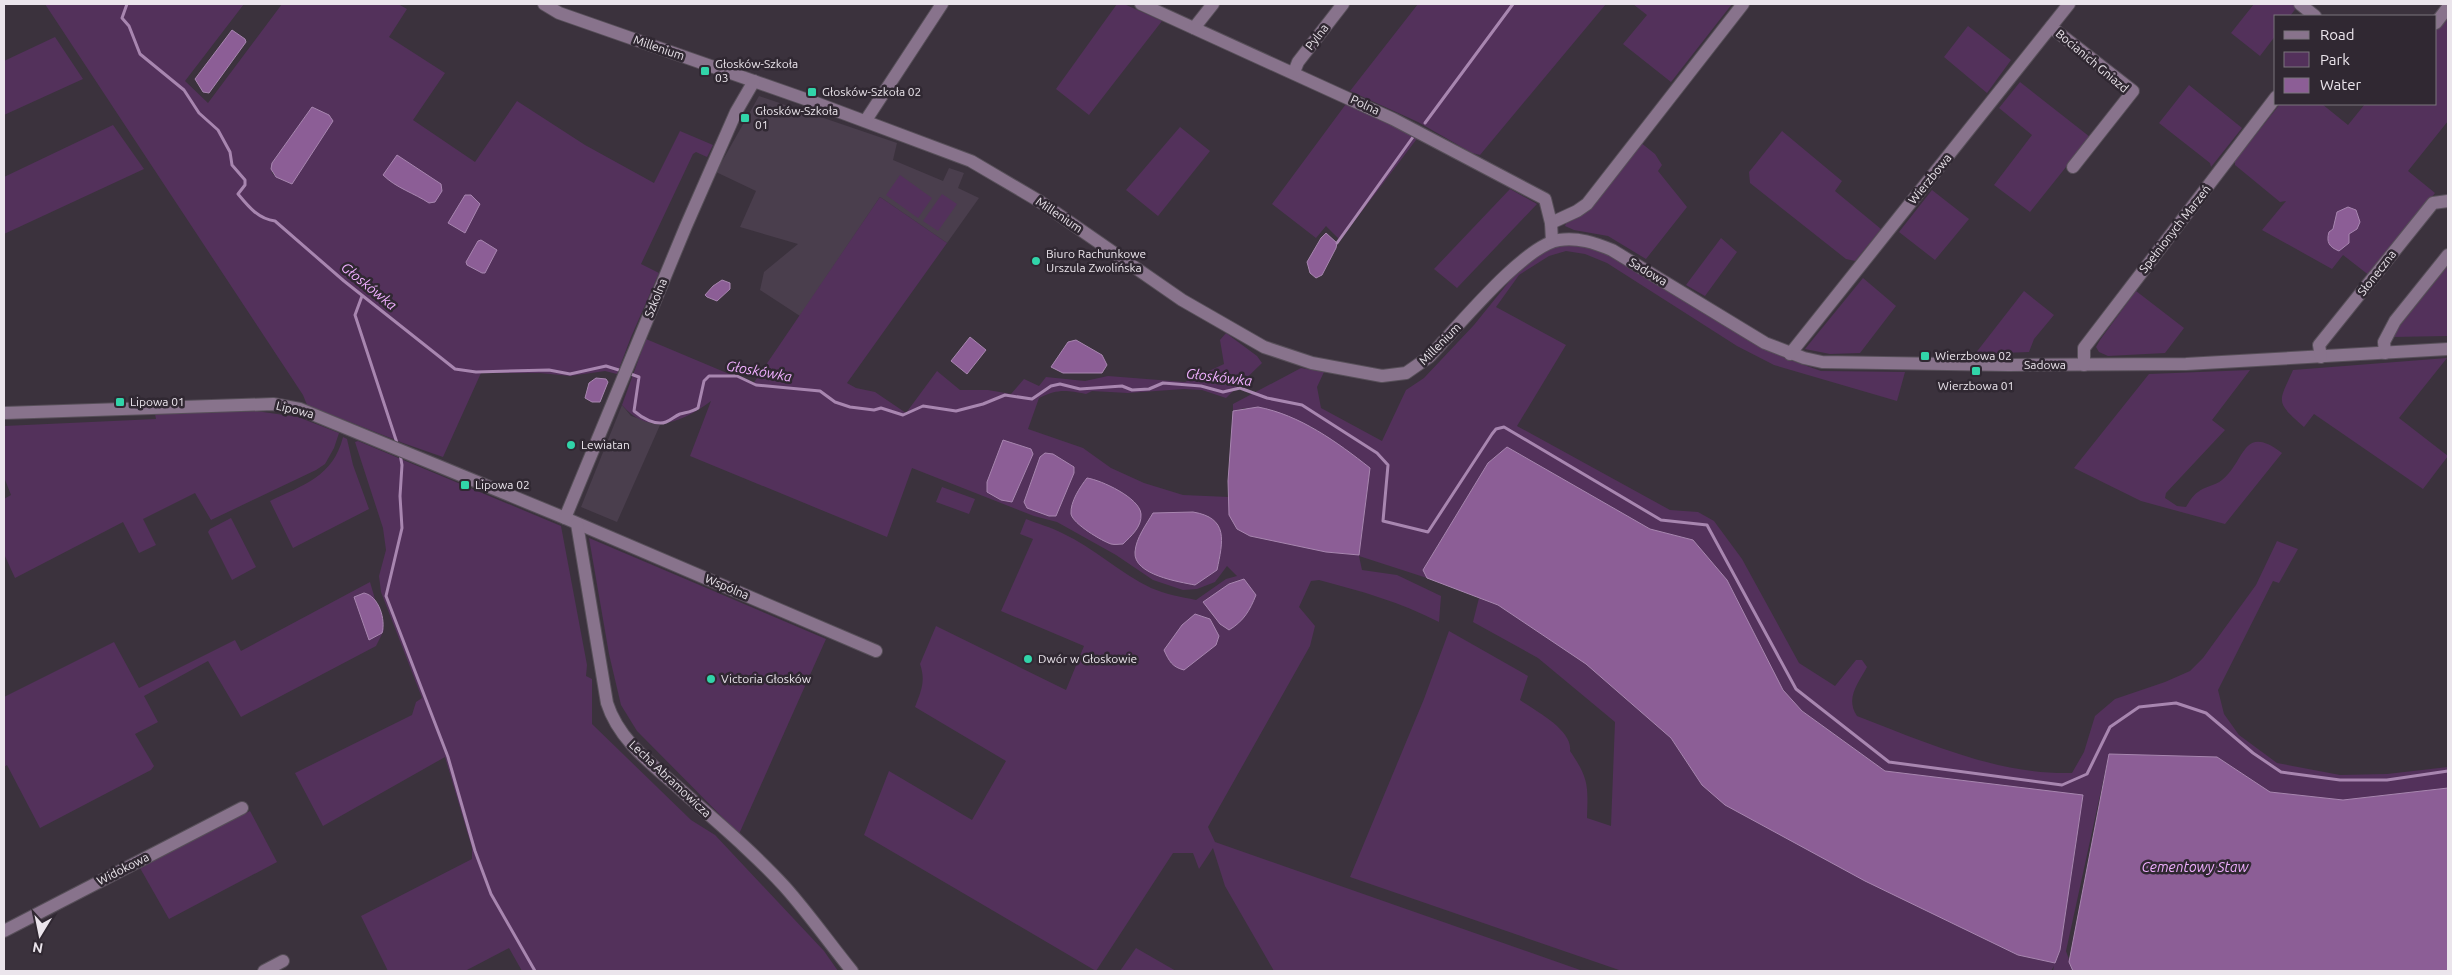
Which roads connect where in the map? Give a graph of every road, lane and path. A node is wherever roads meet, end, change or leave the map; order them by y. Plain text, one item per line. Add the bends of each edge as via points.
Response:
1 (544, 4) edge
2 (942, 4) edge
3 (1141, 4) edge
4 (1213, 4) edge
5 (1343, 4) edge
6 (1743, 4) edge
7 (2069, 4) edge
8 (2300, 4) edge
9 (2448, 7) edge
10 (2314, 15) edge
11 (2437, 22) edge
12 (2051, 27) junction
13 (1194, 28) junction
14 (1294, 72) junction
15 (754, 81) junction
16 (2274, 100) edge
17 (866, 120) junction
18 (2073, 168) dead end
19 (2448, 201) edge
20 (1551, 223) junction
21 (1552, 241) junction
22 (2448, 255) edge
23 (2448, 349) edge
24 (2385, 353) junction
25 (1790, 354) junction
26 (2321, 357) junction
27 (2084, 365) junction
28 (4, 413) edge
29 (565, 518) junction
30 (578, 524) junction
31 (876, 651) dead end
32 (242, 808) dead end
33 (4, 931) edge
34 (283, 961) dead end
35 (264, 971) edge
36 (852, 971) edge

1 - 15 street, Millenium via 560,13
2 - 17 street
3 - 13 street, Polna
4 - 13 street
5 - 14 street, Pylna via 1298,62
6 - 20 street via 1587,204
7 - 12 street, Wierzbowa
8 - 10 street
9 - 11 street
12 - 18 street, Bocianich Gniazd via 2132,91
12 - 25 street, Wierzbowa
13 - 14 street, Polna
14 - 20 street, Polna via 1393,119 1545,199
15 - 17 street, Millenium
15 - 29 street, Szkolna via 720,147
16 - 27 street, Spełnionych Marzeń via 2084,348
17 - 21 street, Millenium via 986,169 1039,201 1182,300 1252,341 1291,357 1363,374 1394,376 1418,366 1522,260
19 - 26 street, Słoneczna via 2433,203 2319,345
20 - 21 street, Polna
21 - 25 street, Sadowa via 1581,240 1612,250 1757,339
22 - 24 street via 2395,321 2384,342
23 - 24 street, Sadowa
24 - 26 street, Sadowa
25 - 27 street, Sadowa via 1837,364
26 - 27 street, Sadowa via 2195,364
28 - 29 street, Lipowa via 273,404 300,409
29 - 30 street
30 - 31 street, Wspólna
30 - 36 street, Lecha Abramowicza via 612,718 640,754 739,842 785,888
32 - 33 street, Widokowa
34 - 35 street

